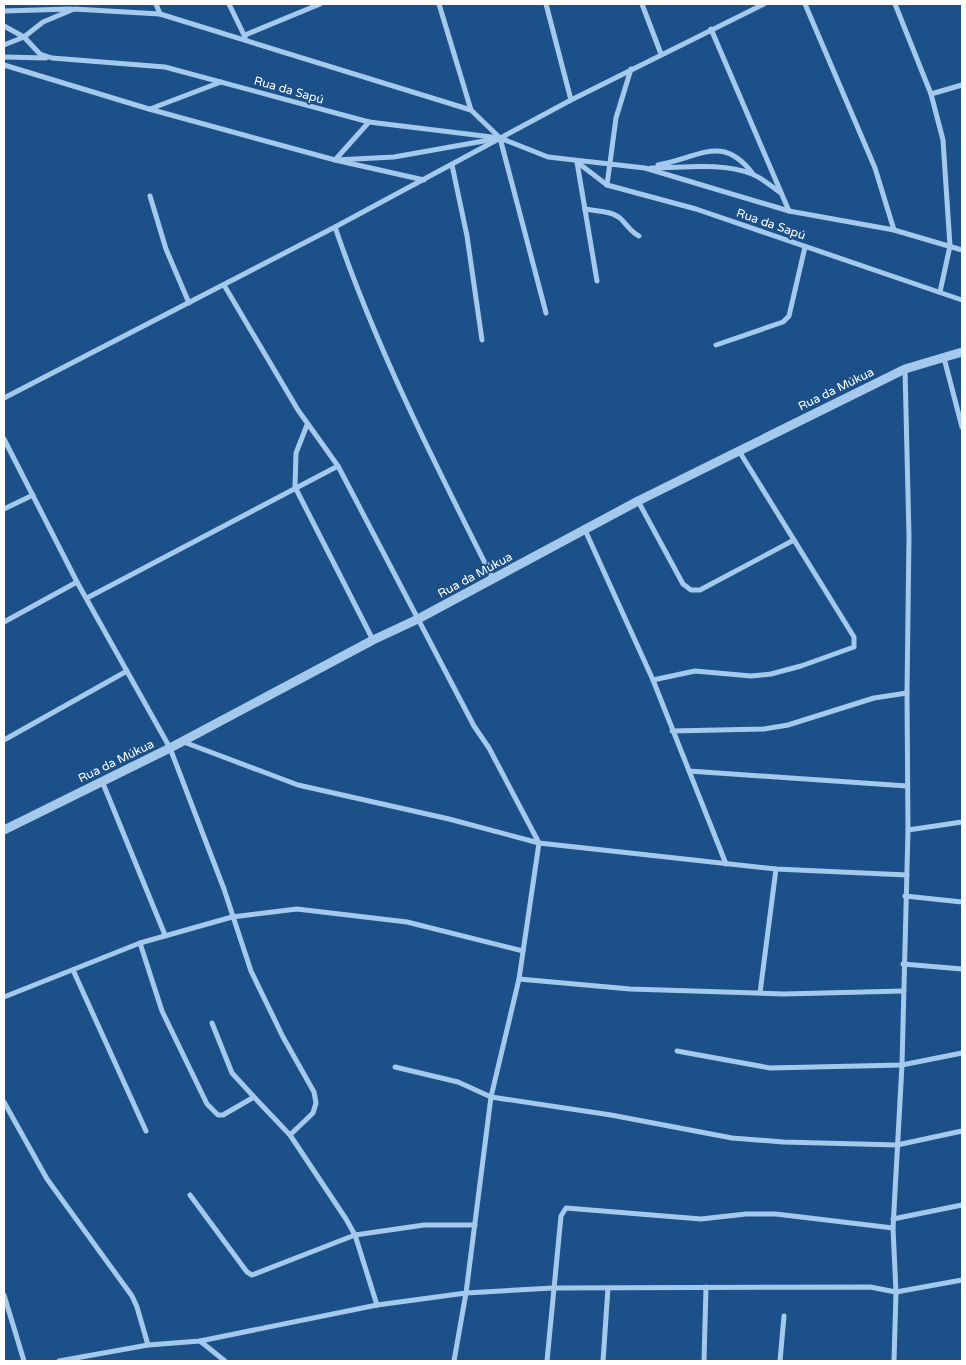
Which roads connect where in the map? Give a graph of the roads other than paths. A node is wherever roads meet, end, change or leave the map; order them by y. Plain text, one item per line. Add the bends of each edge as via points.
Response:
1 (11, 4) edge
2 (156, 4) edge
3 (229, 4) edge
4 (320, 4) edge
5 (439, 4) edge
6 (546, 4) edge
7 (642, 4) edge
8 (764, 4) edge
9 (805, 4) edge
10 (895, 4) edge
11 (756, 5) edge
12 (74, 9) junction
13 (14, 10) junction
14 (4, 11) edge
15 (160, 14) junction
16 (4, 26) edge
17 (711, 29) junction
18 (244, 35) junction
19 (24, 37) junction
20 (247, 42) junction
21 (4, 45) edge
22 (661, 54) junction
23 (4, 57) edge
24 (52, 58) junction
25 (4, 65) edge
26 (632, 69) junction
27 (222, 82) junction
28 (962, 85) edge
29 (931, 94) junction
30 (571, 100) junction
31 (149, 109) junction
32 (471, 110) junction
33 (369, 122) junction
34 (500, 138) junction
35 (336, 160) junction
36 (577, 162) junction
37 (611, 162) junction
38 (452, 165) junction
39 (645, 168) junction
40 (754, 174) junction
41 (424, 180) junction
42 (607, 185) junction
43 (782, 194) junction
44 (150, 196) dead end
45 (585, 209) junction
46 (789, 211) junction
47 (335, 227) junction
48 (894, 230) junction
49 (639, 236) dead end
50 (950, 246) junction
51 (805, 247) junction
52 (962, 250) edge
53 (598, 281) dead end
54 (224, 285) junction
55 (940, 292) junction
56 (962, 300) edge
57 (189, 303) junction
58 (546, 313) dead end
59 (482, 340) dead end
60 (716, 345) dead end
61 (962, 352) edge
62 (944, 358) junction
63 (906, 369) junction
64 (4, 398) edge
65 (307, 425) junction
66 (962, 427) edge
67 (4, 439) edge
68 (739, 451) junction
69 (338, 466) junction
70 (295, 487) junction
71 (33, 495) junction
72 (638, 501) junction
73 (4, 509) edge
74 (585, 530) junction
75 (794, 540) junction
76 (493, 579) junction
77 (77, 582) junction
78 (87, 598) junction
79 (418, 620) junction
80 (4, 622) edge
81 (372, 640) junction
82 (127, 672) junction
83 (653, 680) junction
84 (907, 693) junction
85 (672, 731) junction
86 (4, 740) edge
87 (181, 741) junction
88 (170, 748) junction
89 (689, 771) junction
90 (102, 781) junction
91 (907, 786) junction
92 (962, 822) edge
93 (4, 830) edge
94 (908, 830) junction
95 (539, 843) junction
96 (726, 864) junction
97 (776, 869) junction
98 (907, 875) junction
99 (905, 896) junction
100 (962, 902) edge
101 (232, 917) junction
102 (165, 935) junction
103 (140, 943) junction
104 (523, 950) junction
105 (903, 964) junction
106 (962, 969) edge
107 (73, 970) junction
108 (518, 979) junction
109 (903, 991) junction
110 (760, 993) junction
111 (4, 996) edge
112 (212, 1022) dead end
113 (677, 1051) dead end
114 (962, 1053) edge
115 (902, 1065) junction
116 (395, 1067) dead end
117 (254, 1097) junction
118 (491, 1097) junction
119 (4, 1102) edge
120 (146, 1131) dead end
121 (962, 1131) edge
122 (290, 1135) junction
123 (897, 1145) junction
124 (190, 1195) dead end
125 (962, 1205) edge
126 (893, 1219) junction
127 (475, 1225) junction
128 (893, 1228) junction
129 (355, 1235) junction
130 (962, 1280) edge
131 (706, 1287) junction
132 (553, 1288) junction
133 (608, 1288) junction
134 (896, 1292) junction
135 (466, 1293) junction
136 (4, 1295) edge
137 (377, 1305) junction
138 (784, 1316) dead end
139 (200, 1341) junction
140 (148, 1345) junction
141 (24, 1361) edge
142 (59, 1361) edge
143 (224, 1361) edge
144 (454, 1361) edge
145 (548, 1361) edge
146 (604, 1361) edge
147 (704, 1361) edge
148 (780, 1361) edge
149 (894, 1361) edge

1 - 13 street
2 - 15 street
3 - 18 street
4 - 18 street
5 - 32 street
6 - 30 street
7 - 22 street
8 - 11 street
9 - 48 street via 875,168
10 - 29 street
11 - 17 street
12 - 13 street
12 - 15 street
12 - 19 street via 43,22
13 - 14 street
15 - 20 street
16 - 19 street, Rua da Sapú
17 - 22 street
17 - 43 street
18 - 20 street
19 - 21 street
19 - 24 street, Rua da Sapú via 40,54
20 - 32 street
22 - 26 street
23 - 24 street
24 - 27 street, Rua da Sapú via 165,66
25 - 31 street
26 - 30 street
26 - 37 street via 616,118
27 - 31 street
27 - 33 street, Rua da Sapú
28 - 29 street
29 - 50 street via 943,140
30 - 34 street
31 - 35 street
32 - 34 street
33 - 34 street, Rua da Sapú
33 - 35 street
34 - 35 street via 394,157
34 - 36 street, Rua da Sapú via 548,158
34 - 38 street
34 - 58 street
35 - 41 street
36 - 37 street, Rua da Sapú
36 - 42 street, Rua da Sapú
36 - 45 street
37 - 39 street, Rua da Sapú
37 - 42 street
38 - 41 street
38 - 59 street via 467,236
39 - 40 street via 727,168
39 - 40 street via 718,150 728,151 743,161
39 - 46 street, Rua da Sapú
40 - 43 street
41 - 47 street
42 - 51 street, Rua da Sapú via 696,209
43 - 46 street
44 - 57 street via 166,249
45 - 49 street via 614,215
45 - 53 street
46 - 48 street, Rua da Sapú
47 - 54 street
47 - 76 street via 353,280 404,402
48 - 50 street, Rua da Sapú
50 - 52 street, Rua da Sapú
50 - 55 street
51 - 55 street, Rua da Sapú
51 - 60 street via 789,316 783,322
54 - 57 street
54 - 65 street
55 - 56 street, Rua da Sapú
57 - 64 street
61 - 62 street, Rua da Múkua
62 - 63 street, Rua da Múkua
62 - 66 street
63 - 68 street, Rua da Múkua
63 - 84 street
65 - 69 street
65 - 70 street via 296,453
67 - 71 street
68 - 72 street, Rua da Múkua
68 - 75 street
69 - 70 street
69 - 79 street
70 - 78 street
70 - 81 street
71 - 73 street
71 - 77 street
72 - 74 street, Rua da Múkua
72 - 75 street via 683,584 691,590 700,590
74 - 76 street, Rua da Múkua
74 - 83 street
75 - 83 street via 854,637 854,647 771,674 751,676 695,671
76 - 79 street, Rua da Múkua
77 - 78 street
77 - 80 street
78 - 82 street
79 - 81 street, Rua da Múkua
79 - 95 street
81 - 87 street, Rua da Múkua
82 - 86 street
82 - 88 street
83 - 85 street
84 - 85 street via 874,698 788,725 764,729
84 - 91 street
85 - 89 street
87 - 88 street, Rua da Múkua
87 - 95 street via 298,786 449,819
88 - 90 street, Rua da Múkua
88 - 101 street
89 - 91 street
89 - 96 street
90 - 93 street, Rua da Múkua
90 - 102 street
91 - 94 street
92 - 94 street
94 - 98 street
95 - 96 street
95 - 104 street
96 - 97 street
97 - 98 street
97 - 110 street
98 - 99 street
99 - 100 street
99 - 105 street
101 - 102 street
101 - 104 street via 297,908 324,910 407,922
101 - 122 street via 251,971 314,1092 316,1103 313,1113
102 - 103 street
103 - 107 street
103 - 117 street via 162,1011 207,1104 218,1115 223,1115
104 - 108 street
105 - 106 street
105 - 109 street
107 - 111 street
107 - 120 street
108 - 110 street via 630,989
108 - 118 street
109 - 110 street
109 - 115 street
112 - 117 street via 232,1073
113 - 115 street via 770,1068
114 - 115 street
115 - 123 street
116 - 118 street via 458,1082
117 - 122 street
118 - 123 street via 732,1138
118 - 127 street
119 - 140 street via 46,1179 132,1296
121 - 123 street
122 - 129 street
123 - 126 street
124 - 129 street via 252,1275
125 - 126 street
126 - 128 street
127 - 129 street via 424,1225
127 - 135 street
128 - 132 street via 776,1214 701,1219 570,1207 561,1216
128 - 134 street
129 - 137 street
130 - 134 street
131 - 133 street
131 - 134 street via 870,1287
131 - 147 street
132 - 133 street
132 - 135 street
132 - 145 street
133 - 146 street
134 - 149 street
135 - 137 street
135 - 144 street
136 - 141 street
137 - 139 street
138 - 148 street
139 - 140 street
139 - 143 street
140 - 142 street

